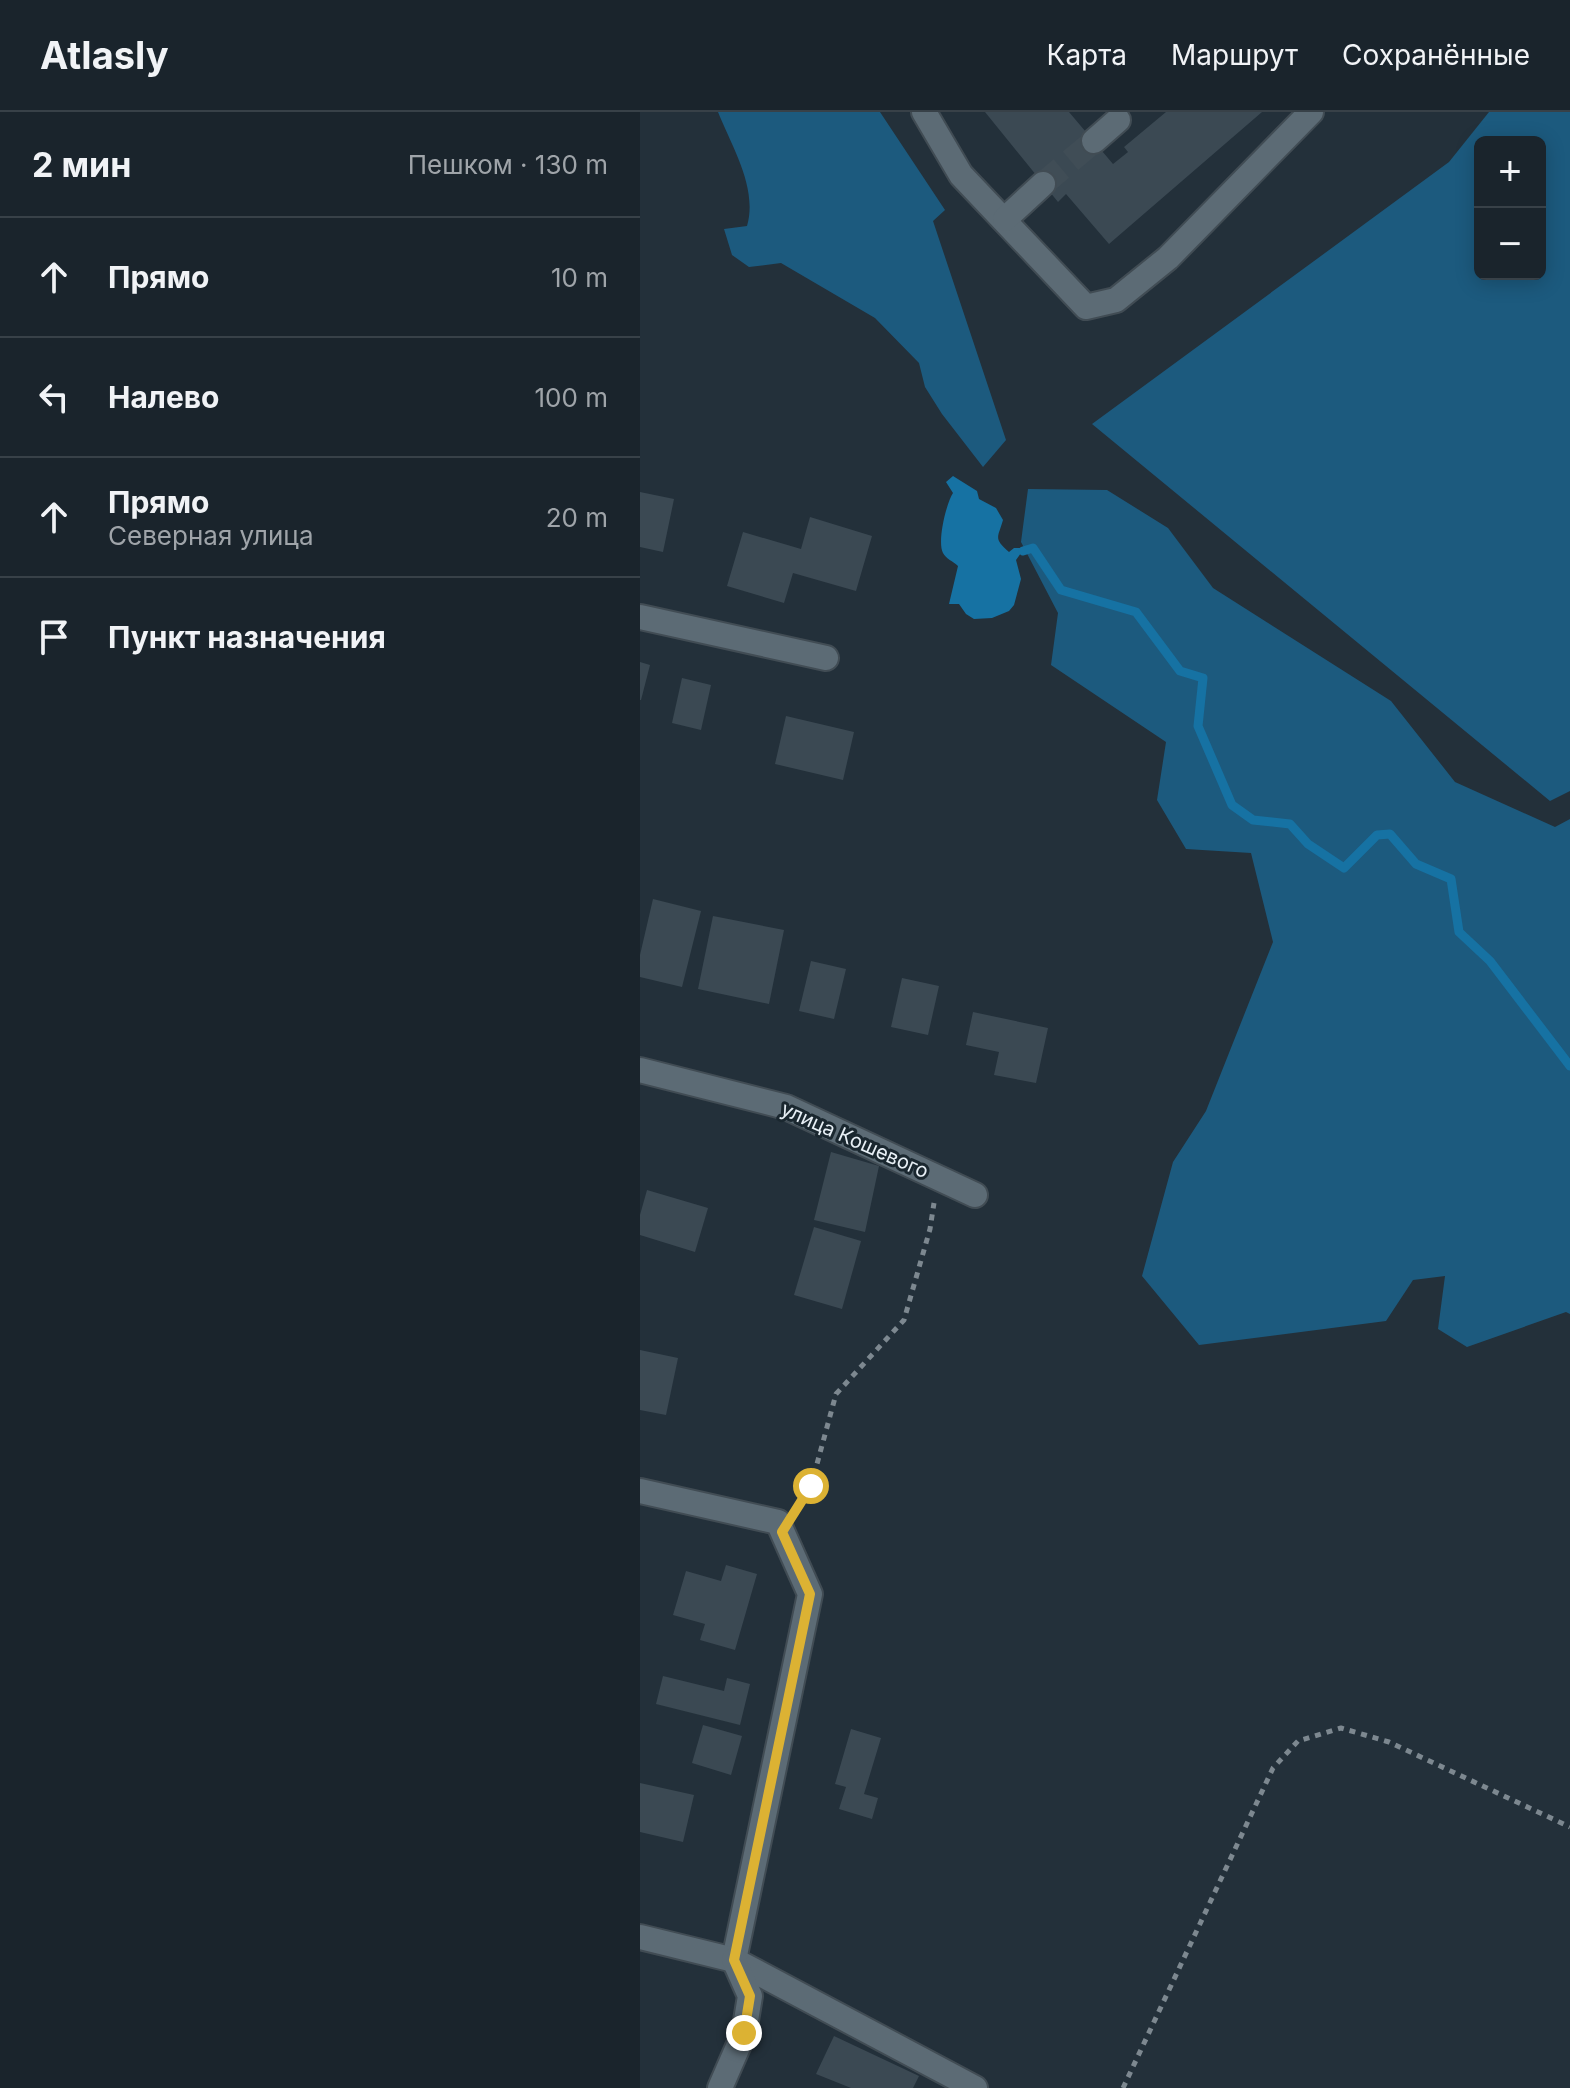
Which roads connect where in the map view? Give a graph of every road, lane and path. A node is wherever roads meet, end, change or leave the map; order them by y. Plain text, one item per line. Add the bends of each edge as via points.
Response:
1 (924, 112) edge
2 (1311, 112) edge
3 (1119, 115) edge
4 (1094, 141) tunnel mouth
5 (1043, 184) tunnel mouth
6 (1005, 219) junction
7 (640, 617) edge
8 (826, 658) dead end
9 (640, 1070) edge
10 (938, 1178) junction
11 (975, 1195) dead end
12 (640, 1491) edge
13 (780, 1527) junction
14 (1570, 1827) edge
15 (640, 1937) edge
16 (734, 1960) junction
17 (720, 2088) edge
18 (975, 2088) edge
19 (1123, 2088) edge

1 - 6 street via 961,175
2 - 6 street via 1168,258 1116,300 1086,307
3 - 4 street
5 - 6 street
7 - 8 street
9 - 10 street, улица Кошевого via 786,1107
10 - 11 street, улица Кошевого
10 - 13 path via 930,1229 904,1320 836,1394 811,1486
12 - 13 street
13 - 16 street via 810,1594
14 - 19 path via 1389,1742 1341,1728 1298,1741 1273,1768
15 - 16 street
16 - 17 street via 750,1996 744,2033
16 - 18 street

